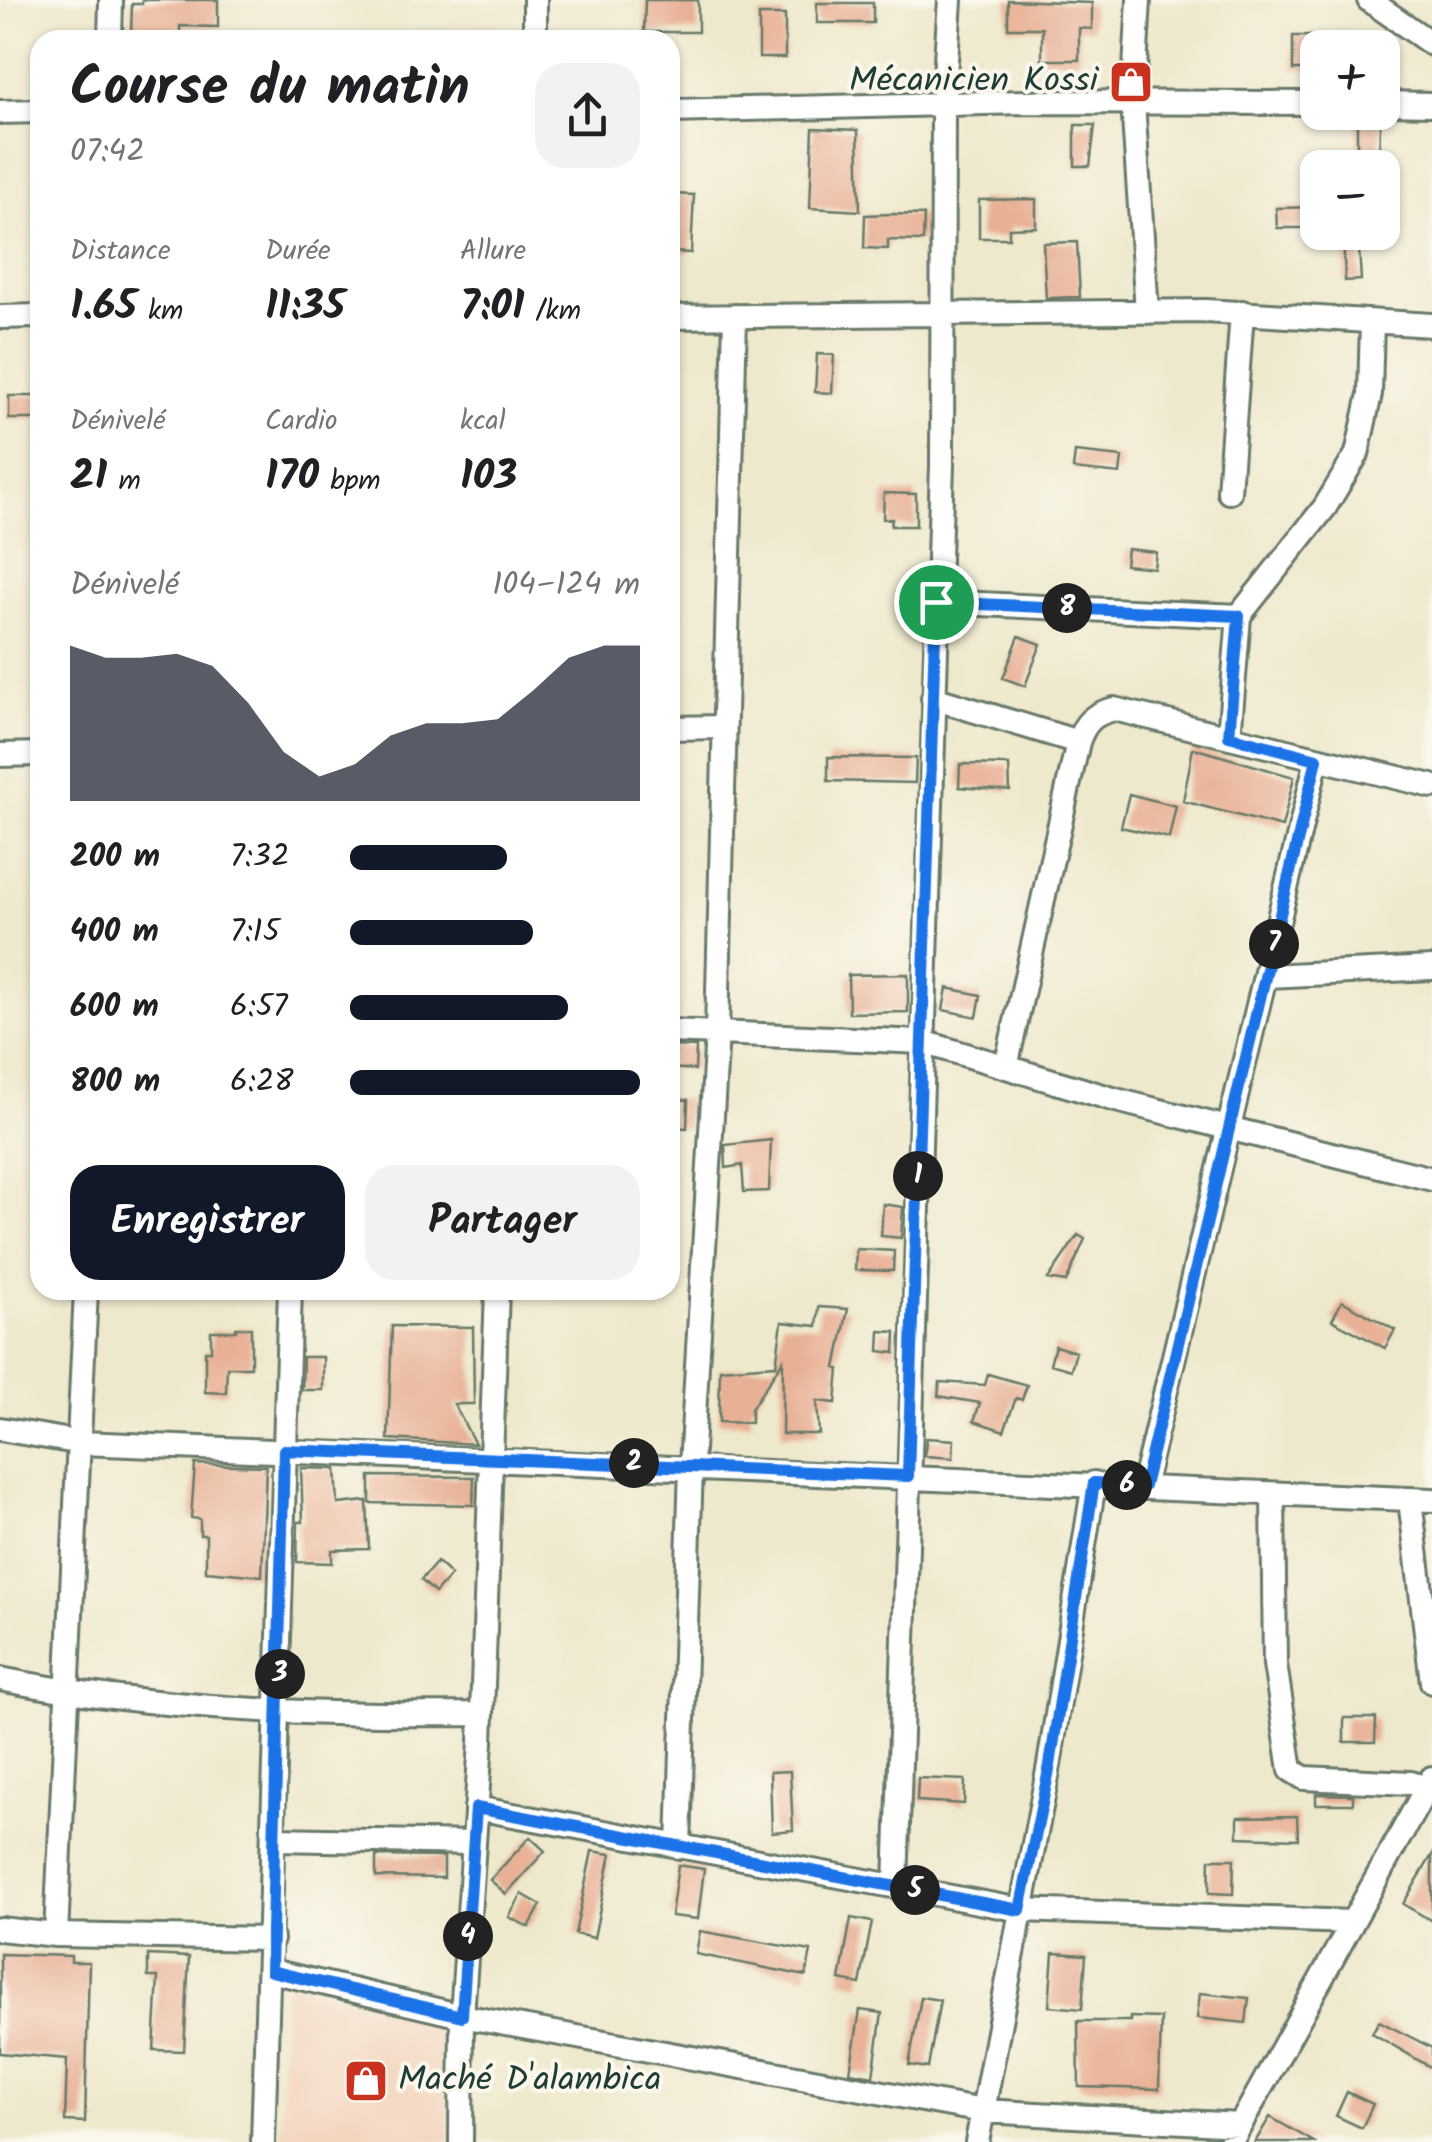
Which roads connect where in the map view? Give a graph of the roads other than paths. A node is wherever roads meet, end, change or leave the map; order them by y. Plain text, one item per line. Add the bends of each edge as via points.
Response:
1 (111, 0) edge
2 (535, 0) edge
3 (950, 0) edge
4 (1139, 0) edge
5 (1369, 0) edge
6 (110, 30) edge
7 (535, 30) edge
8 (1432, 44) edge
9 (1133, 103) junction
10 (1300, 103) edge
11 (1400, 104) edge
12 (1432, 104) edge
13 (943, 106) junction
14 (30, 111) edge
15 (0, 112) edge
16 (680, 112) edge
17 (1147, 312) junction
18 (1242, 312) junction
19 (30, 316) edge
20 (735, 316) junction
21 (0, 317) edge
22 (680, 317) edge
23 (943, 317) junction
24 (1372, 322) junction
25 (1432, 325) edge
26 (1229, 492) dead end
27 (936, 602) junction
28 (1239, 616) junction
29 (932, 698) junction
30 (722, 727) junction
31 (680, 728) edge
32 (1229, 736) junction
33 (1078, 742) junction
34 (30, 754) edge
35 (0, 755) edge
36 (1317, 759) junction
37 (1432, 786) edge
38 (1432, 968) edge
39 (1267, 976) junction
40 (680, 1030) edge
41 (717, 1032) junction
42 (923, 1042) junction
43 (1006, 1066) junction
44 (1230, 1128) junction
45 (1432, 1179) edge
46 (86, 1300) edge
47 (290, 1300) edge
48 (497, 1300) edge
49 (0, 1429) edge
50 (82, 1443) junction
51 (284, 1450) junction
52 (489, 1457) junction
53 (690, 1466) junction
54 (908, 1476) junction
55 (1094, 1483) junction
56 (1144, 1486) junction
57 (1273, 1494) junction
58 (1421, 1500) edge
59 (0, 1679) edge
60 (1432, 1682) edge
61 (68, 1692) junction
62 (280, 1709) junction
63 (482, 1714) junction
64 (1431, 1785) edge
65 (476, 1808) junction
66 (275, 1838) junction
67 (474, 1843) junction
68 (679, 1847) junction
69 (896, 1887) junction
70 (1020, 1910) junction
71 (1352, 1922) junction
72 (0, 1929) edge
73 (56, 1935) junction
74 (272, 1939) junction
75 (271, 1971) junction
76 (462, 2016) junction
77 (983, 2112) junction
78 (1235, 2133) edge
79 (263, 2142) edge
80 (461, 2142) edge
81 (977, 2142) edge

1 - 6 street
2 - 7 street
3 - 13 street
4 - 9 street
5 - 8 street
9 - 10 street
9 - 13 street
9 - 17 street
11 - 12 street
13 - 16 street
13 - 23 street
14 - 15 street
17 - 18 street
17 - 23 street
18 - 24 street
18 - 26 street
19 - 21 street
20 - 22 street
20 - 23 street
20 - 30 street
23 - 27 street
24 - 25 street
24 - 28 street via 1368,410 1357,454 1334,495
27 - 28 street
27 - 29 street
28 - 32 street
29 - 33 street
29 - 42 street
30 - 31 street
30 - 41 street
32 - 33 street via 1114,709 1096,713
32 - 36 street
33 - 43 street
34 - 35 street
36 - 37 street
36 - 39 street
38 - 39 street
39 - 44 street
40 - 41 street
41 - 42 street
41 - 53 street
42 - 43 street
42 - 54 street
43 - 44 street
44 - 45 street
44 - 56 street
46 - 50 street
47 - 51 street
48 - 52 street
49 - 50 street
50 - 51 street
50 - 61 street
51 - 52 street
51 - 62 street
52 - 53 street
52 - 63 street
53 - 54 street
53 - 68 street
54 - 55 street
54 - 69 street
55 - 56 street
55 - 70 street
56 - 57 street
57 - 58 street
57 - 64 street via 1275,1664 1292,1770 1304,1778
58 - 60 street
59 - 61 street
61 - 62 street
61 - 73 street
62 - 63 street
62 - 66 street
63 - 65 street
64 - 71 street
65 - 67 street
65 - 68 street
66 - 67 street
66 - 74 street
67 - 76 street
68 - 69 street
69 - 70 street
70 - 71 street
70 - 77 street
71 - 78 street
72 - 73 street
73 - 74 street
74 - 75 street
75 - 76 street
75 - 79 street
76 - 77 street
76 - 80 street
77 - 78 street
77 - 81 street

